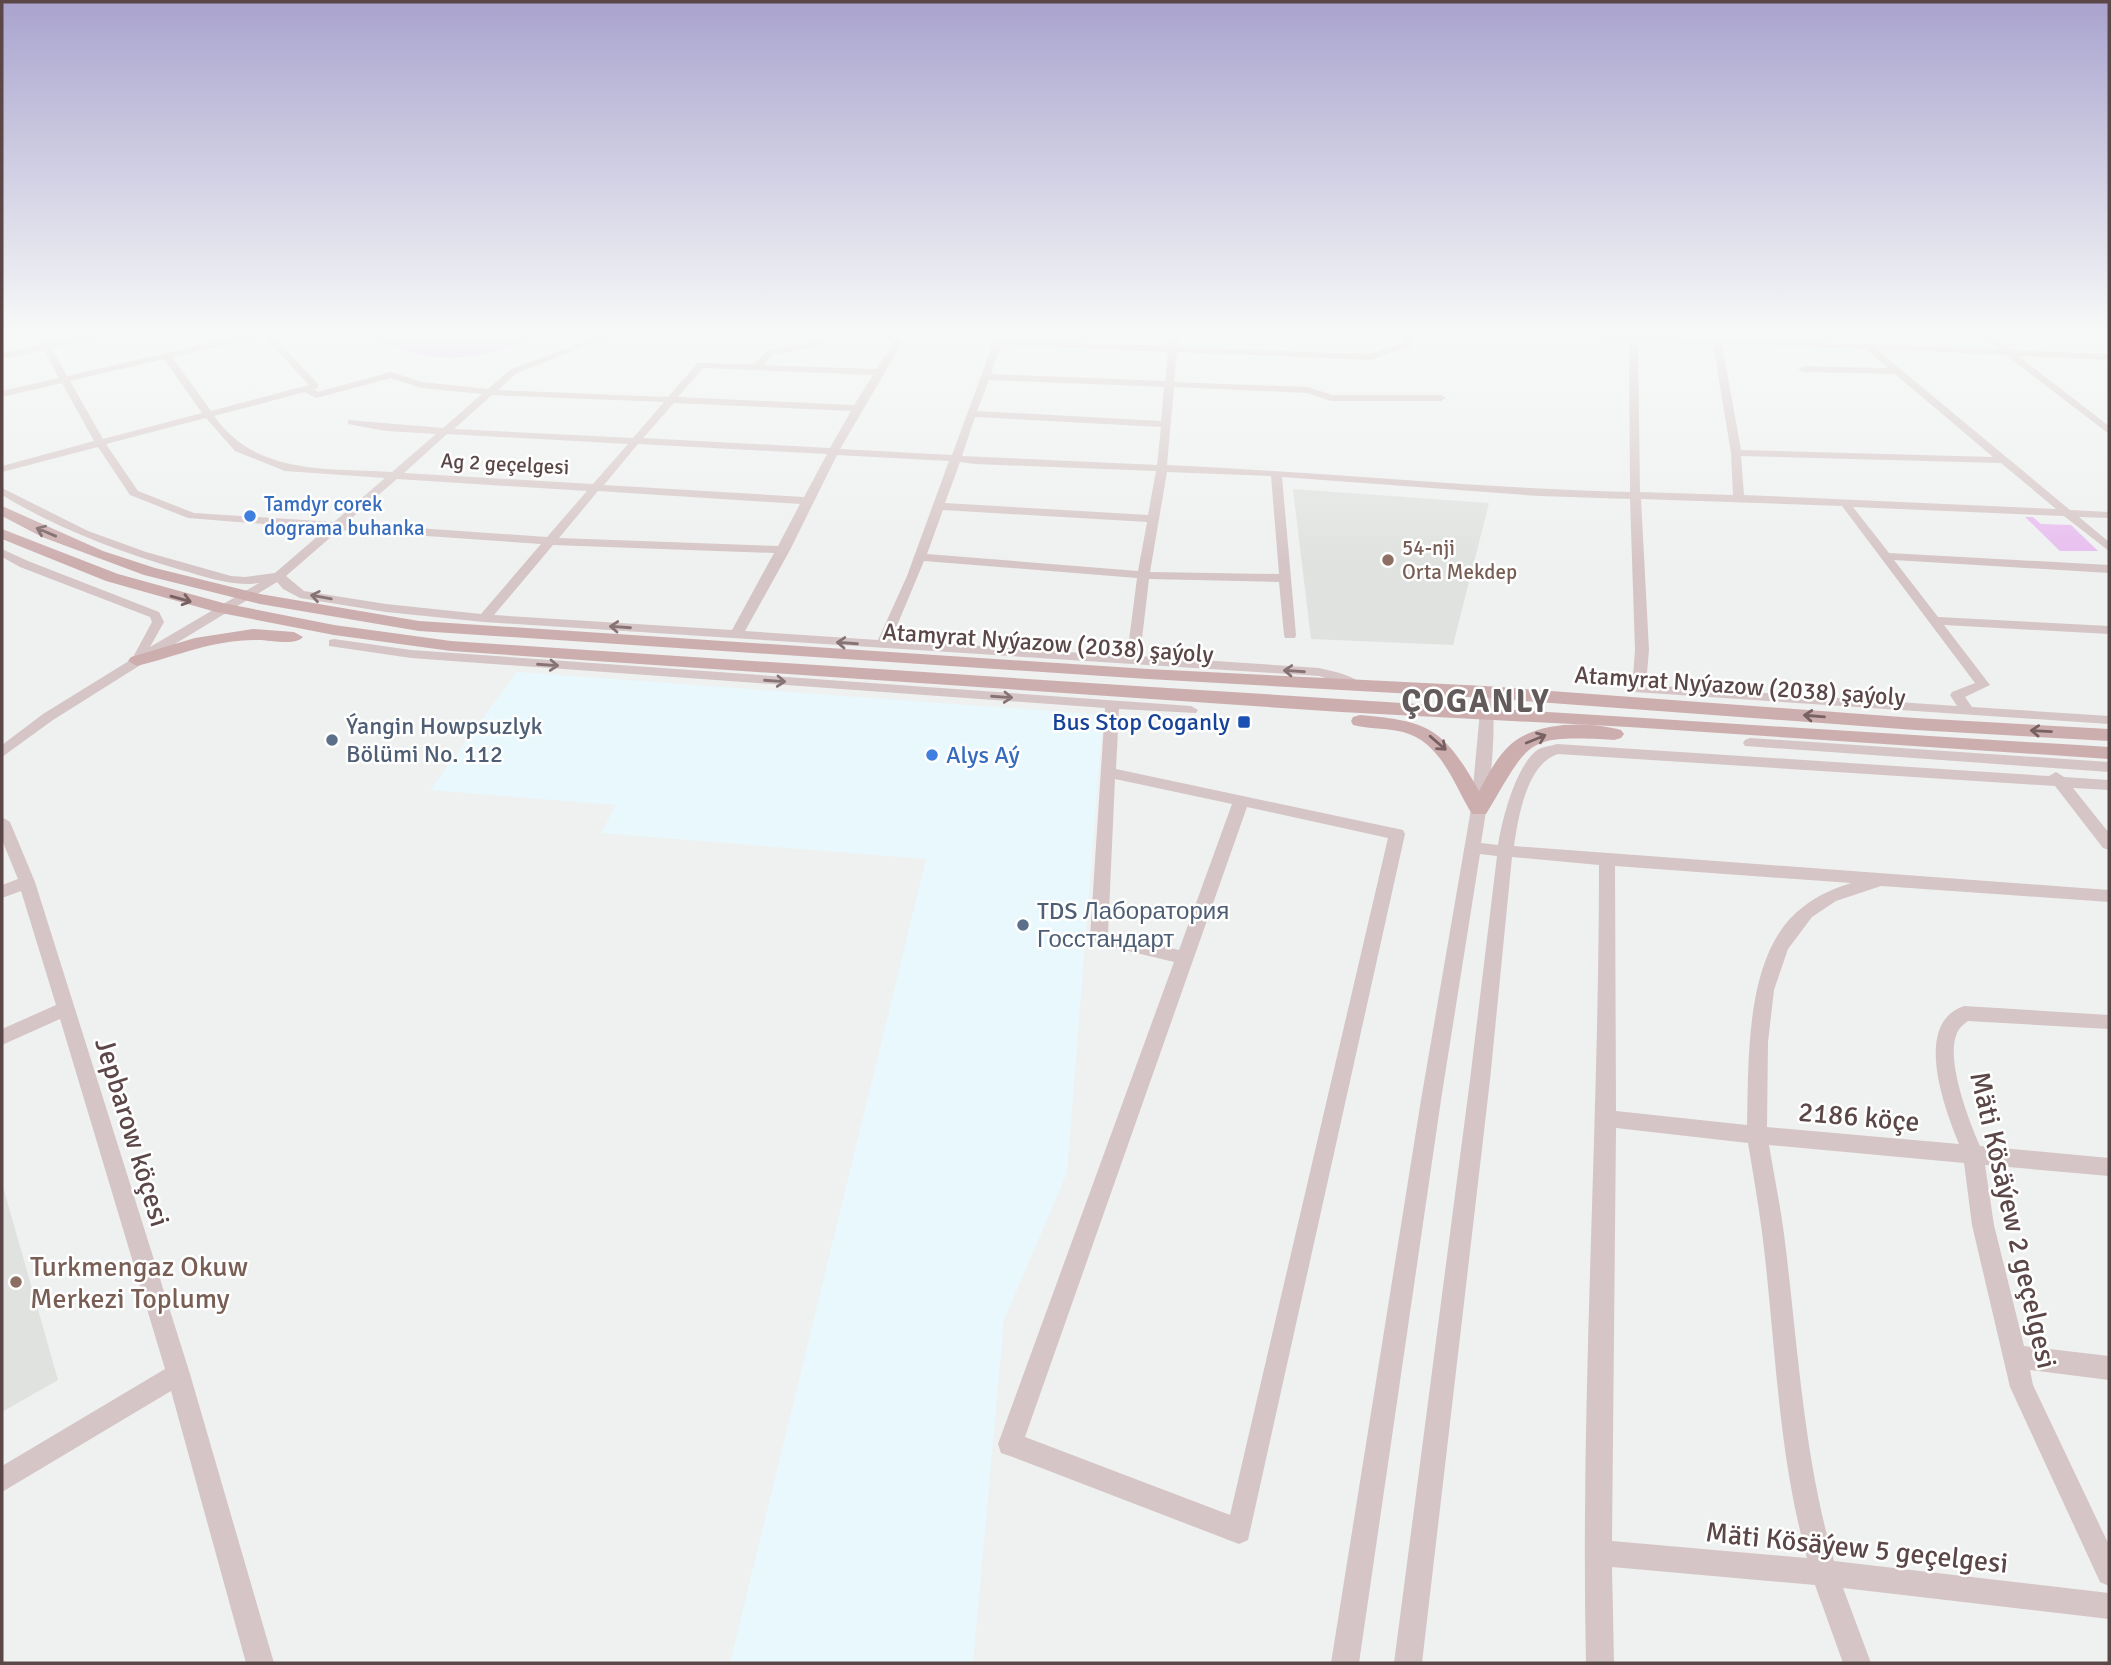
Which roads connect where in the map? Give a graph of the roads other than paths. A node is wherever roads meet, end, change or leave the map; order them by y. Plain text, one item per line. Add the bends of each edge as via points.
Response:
1 (82, 408) edge
2 (204, 408) edge
3 (232, 408) edge
4 (470, 408) edge
5 (665, 408) edge
6 (850, 408) edge
7 (857, 408) joint
8 (974, 408) edge
9 (1165, 408) edge
10 (1634, 408) edge
11 (1728, 408) edge
12 (1939, 408) edge
13 (2079, 408) edge
14 (208, 414) junction
15 (972, 414) junction
16 (352, 422) dead end
17 (1164, 424) junction
18 (443, 431) junction
19 (2109, 431) edge
20 (99, 441) junction
21 (636, 442) junction
22 (833, 453) junction
23 (1736, 453) junction
24 (956, 457) junction
25 (2003, 460) junction
26 (1161, 468) junction
27 (2, 469) edge
28 (1276, 473) junction
29 (392, 477) junction
30 (596, 488) junction
31 (2, 491) edge
32 (1635, 495) junction
33 (1739, 498) junction
34 (808, 501) junction
35 (1845, 503) junction
36 (939, 506) junction
37 (2, 510) edge
38 (2071, 514) junction
39 (2109, 515) edge
40 (1154, 519) junction
41 (336, 527) junction
42 (2, 534) edge
43 (79, 538) junction
44 (551, 541) junction
45 (2109, 548) edge
46 (784, 550) junction
47 (2, 552) edge
48 (1885, 555) junction
49 (920, 557) junction
50 (2109, 569) edge
51 (1143, 575) junction
52 (279, 576) junction
53 (1285, 578) junction
54 (136, 586) junction
55 (89, 588) junction
56 (247, 595) junction
57 (373, 606) junction
58 (222, 610) junction
59 (329, 613) junction
60 (484, 618) junction
61 (1935, 621) junction
62 (308, 626) junction
63 (2109, 630) edge
64 (736, 635) junction
65 (1290, 635) dead end
66 (334, 643) junction
67 (882, 645) junction
68 (451, 646) junction
69 (411, 654) junction
70 (1133, 660) junction
71 (136, 661) junction
72 (1359, 687) junction
73 (1639, 689) junction
74 (1140, 692) junction
75 (1608, 700) junction
76 (1486, 701) junction
77 (1112, 704) junction
78 (1341, 706) junction
79 (1191, 709) junction
80 (1968, 711) junction
81 (1301, 717) junction
82 (1595, 719) junction
83 (2109, 720) edge
84 (1794, 733) junction
85 (2109, 735) edge
86 (1660, 737) junction
87 (1751, 743) junction
88 (2, 752) edge
89 (2109, 753) edge
90 (2047, 763) junction
91 (2109, 767) edge
92 (1107, 772) junction
93 (2060, 782) junction
94 (2109, 785) edge
95 (1241, 801) junction
96 (1479, 810) junction
97 (2, 821) edge
98 (2109, 844) edge
99 (1473, 848) junction
100 (1505, 852) junction
101 (1607, 860) junction
102 (1883, 878) junction
103 (27, 882) junction
104 (2, 892) edge
105 (2109, 896) edge
106 (1185, 958) junction
107 (64, 1009) junction
108 (2109, 1022) edge
109 (2, 1037) edge
110 (1604, 1118) junction
111 (1757, 1134) junction
112 (1973, 1154) junction
113 (2109, 1167) edge
114 (2015, 1357) junction
115 (2109, 1368) edge
116 (178, 1374) junction
117 (2, 1480) edge
118 (1599, 1553) junction
119 (1824, 1573) junction
120 (2109, 1573) edge
121 (2109, 1606) edge
122 (260, 1663) edge
123 (1345, 1663) edge
124 (1408, 1663) edge
125 (1601, 1663) edge
126 (1857, 1663) edge

1 - 20 street
2 - 14 street, Ag 2 geçelgesi
3 - 14 street
4 - 18 street
5 - 21 street
6 - 7 street
7 - 22 street
8 - 15 street
9 - 17 street
10 - 32 street
11 - 23 street
12 - 25 street
13 - 19 street
14 - 20 street
14 - 29 street, Ag 2 geçelgesi via 239,449 289,469
15 - 17 street
15 - 24 street
16 - 18 street
17 - 26 street
18 - 21 street
18 - 29 street
20 - 27 street
20 - 41 street via 134,493 192,516
21 - 22 street
21 - 30 street
22 - 24 street
22 - 34 street
23 - 25 street
23 - 33 street
24 - 26 street
24 - 36 street
25 - 38 street
26 - 28 street
26 - 40 street
28 - 32 street via 1539,493
28 - 53 street
29 - 30 street, Ag 2 geçelgesi
29 - 41 street
30 - 34 street, Ag 2 geçelgesi
30 - 44 street
31 - 43 street
32 - 33 street
32 - 73 street via 1642,650
33 - 35 street
34 - 46 street
35 - 38 street
35 - 48 street
36 - 40 street
36 - 49 street
43 -> 37 main road, Atamyrat Nyýazow (2038) şaýoly
38 - 39 street
38 - 45 street
40 - 51 street
41 - 44 street
41 - 52 street
42 - 54 main road, Atamyrat Nyýazow (2038) şaýoly
43 - 52 street via 230,579
43 - 56 main road, Atamyrat Nyýazow (2038) şaýoly via 153,571
44 - 46 street
44 - 60 street
46 - 64 street
47 - 55 street
48 - 50 street
48 - 61 street
49 - 51 street
49 - 67 street
51 - 53 street
51 - 70 street
52 - 56 street
57 -> 52 street via 300,594
53 - 65 street
54 - 55 main road
54 -> 58 main road, Atamyrat Nyýazow (2038) şaýoly
55 - 71 street via 155,615 158,622
56 - 58 street
56 - 59 main road, Atamyrat Nyýazow (2038) şaýoly
57 - 59 main road
57 - 60 street
58 - 62 main road, Atamyrat Nyýazow (2038) şaýoly
58 - 71 street
59 - 72 main road, Atamyrat Nyýazow (2038) şaýoly via 482,632
64 -> 60 street
61 - 63 street
61 - 80 street via 1983,685 1957,695
62 - 66 main road
62 - 68 main road, Atamyrat Nyýazow (2038) şaýoly
67 -> 64 street
66 - 69 street
66 - 71 main road via 236,634
67 - 70 street
68 - 69 main road
68 - 74 main road, Atamyrat Nyýazow (2038) şaýoly
69 -> 77 street
72 -> 70 street via 1319,672
71 - 88 street
72 - 76 main road, Atamyrat Nyýazow (2038) şaýoly
73 - 75 main road
73 - 80 street
74 - 78 main road, Atamyrat Nyýazow (2038) şaýoly
74 - 79 main road
75 - 76 main road, Atamyrat Nyýazow (2038) şaýoly
85 -> 75 main road, Atamyrat Nyýazow (2038) şaýoly
76 - 78 main road, Atamyrat Nyýazow (2038) şaýoly
76 - 82 main road, Atamyrat Nyýazow (2038) şaýoly
76 - 96 street
77 - 79 street
77 - 92 street
78 - 81 main road
79 - 81 main road
80 - 83 street
81 -> 96 main road via 1398,723 1432,737 1451,758
82 - 84 main road, Atamyrat Nyýazow (2038) şaýoly
82 - 86 main road
84 - 87 main road
84 - 89 main road, Atamyrat Nyýazow (2038) şaýoly
86 - 87 main road
96 -> 86 main road via 1509,760 1531,739 1553,733
87 - 90 street
90 - 91 street
90 - 93 street
92 - 95 street
92 - 106 street via 1099,937
93 - 94 street
93 - 98 street
93 - 100 street via 1557,749 1541,754 1529,772 1512,808
95 - 106 street
95 - 106 street via 1397,834 1239,1531 1010,1444
96 - 99 street
97 - 103 street, Jepbarow köçesi
99 - 100 street
99 - 123 street
100 - 101 street
100 - 124 street
101 - 102 street
101 - 110 street
102 - 105 street
102 - 111 street via 1830,897 1806,913 1780,946 1765,990
103 - 104 street
103 - 107 street, Jepbarow köçesi
107 - 109 street
107 - 116 street, Jepbarow köçesi
108 - 112 street, Mäti Kösäýew 2 geçelgesi via 1964,1013 1949,1027 1944,1045 1953,1105
110 - 111 street, 2186 köçe
110 - 118 street
111 - 112 street, 2186 köçe
111 - 119 street via 1773,1233 1788,1391 1807,1512
112 - 113 street, 2186 köçe
112 - 114 street, Mäti Kösäýew 2 geçelgesi via 1983,1225
114 - 115 street
114 - 120 street, Mäti Kösäýew 2 geçelgesi via 2022,1387
116 - 117 street
116 - 122 street, Jepbarow köçesi
118 - 119 street, Mäti Kösäýew 5 geçelgesi
118 - 125 street
119 - 121 street, Mäti Kösäýew 5 geçelgesi
119 - 126 street

